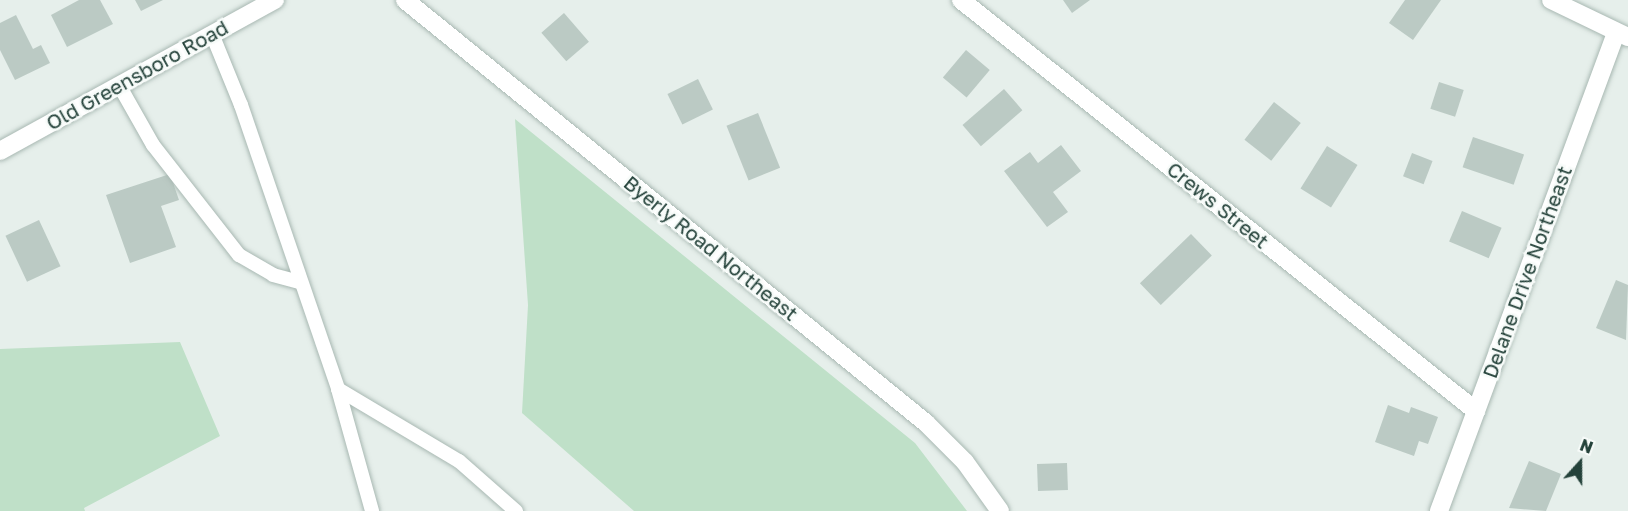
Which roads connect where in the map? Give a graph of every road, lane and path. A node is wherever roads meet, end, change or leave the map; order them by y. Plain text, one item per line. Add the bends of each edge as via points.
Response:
1 (275, 0) edge
2 (405, 0) edge
3 (961, 0) edge
4 (1551, 0) edge
5 (212, 34) junction
6 (1622, 35) edge
7 (119, 85) junction
8 (0, 150) edge
9 (300, 282) junction
10 (338, 389) junction
11 (1476, 411) junction
12 (372, 511) edge
13 (516, 511) edge
14 (1000, 511) edge
15 (1439, 511) edge

1 - 5 street, Old Greensboro Road
2 - 14 street, Byerly Road Northeast via 926,423 965,462
3 - 11 street, Crews Street
4 - 6 street
5 - 7 street, Old Greensboro Road
5 - 9 lane via 241,105
6 - 11 street, Delane Drive Northeast
7 - 8 street, Old Greensboro Road
7 - 9 lane via 153,145 239,255 273,275
9 - 10 lane
10 - 12 lane
10 - 13 lane via 459,461
11 - 15 street, Delane Drive Northeast

